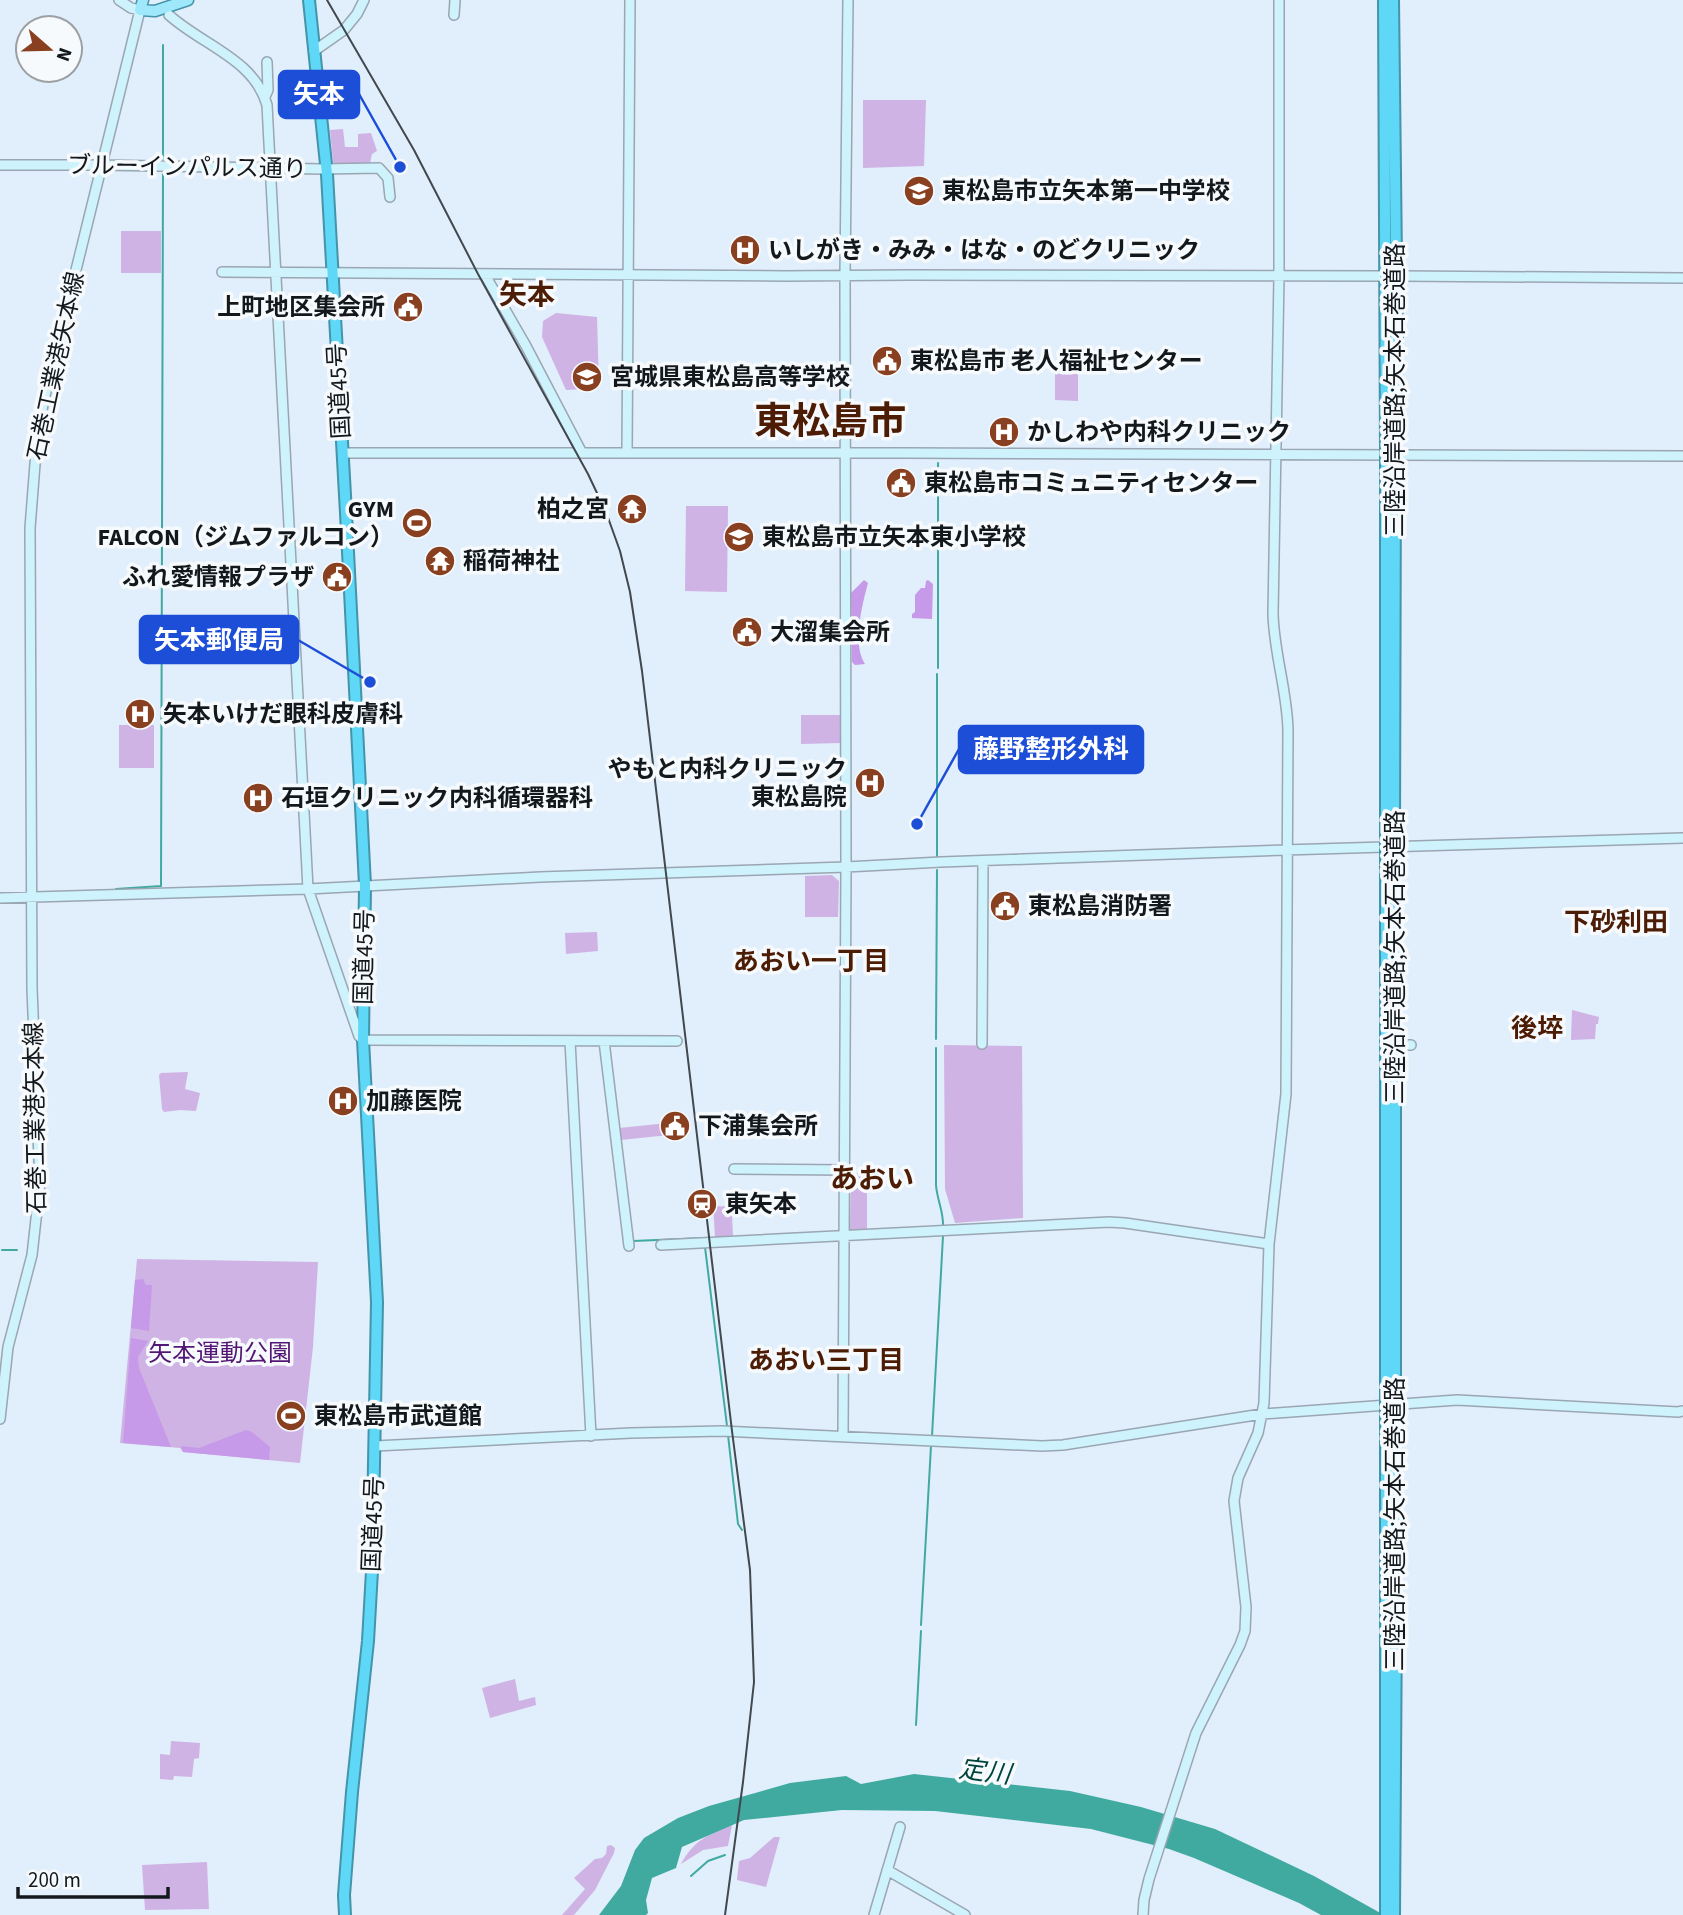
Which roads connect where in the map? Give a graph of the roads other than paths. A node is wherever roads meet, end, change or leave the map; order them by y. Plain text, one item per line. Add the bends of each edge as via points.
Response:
1 (119, 0) edge
2 (188, 0) edge
3 (309, 0) edge
4 (364, 0) edge
5 (455, 0) edge
6 (630, 0) edge
7 (848, 0) edge
8 (1279, 0) edge
9 (1384, 0) edge
10 (1393, 0) edge
11 (141, 5) edge
12 (169, 15) dead end
13 (454, 15) dead end
14 (314, 51) junction
15 (267, 62) dead end
16 (265, 97) junction
17 (0, 164) edge
18 (102, 164) junction
19 (270, 168) junction
20 (326, 169) junction
21 (390, 197) dead end
22 (222, 272) dead end
23 (275, 272) junction
24 (333, 273) junction
25 (485, 275) junction
26 (628, 275) junction
27 (845, 275) junction
28 (1279, 276) junction
29 (1380, 276) dead end
30 (1401, 276) dead end
31 (1683, 278) edge
32 (1390, 447) junction
33 (343, 453) junction
34 (582, 453) junction
35 (627, 453) junction
36 (846, 453) junction
37 (1277, 455) junction
38 (1683, 456) edge
39 (1683, 838) edge
40 (1287, 849) junction
41 (983, 861) junction
42 (846, 867) junction
43 (365, 885) junction
44 (308, 889) junction
45 (32, 897) junction
46 (0, 898) edge
47 (363, 1040) junction
48 (570, 1041) junction
49 (604, 1041) junction
50 (677, 1041) dead end
51 (982, 1044) dead end
52 (734, 1170) dead end
53 (844, 1170) junction
54 (843, 1236) junction
55 (1269, 1244) junction
56 (661, 1245) dead end
57 (629, 1246) dead end
58 (1683, 1411) edge
59 (1262, 1414) junction
60 (0, 1419) edge
61 (843, 1435) junction
62 (591, 1436) junction
63 (375, 1446) junction
64 (900, 1827) dead end
65 (887, 1870) junction
66 (1390, 1888) junction
67 (345, 1915) edge
68 (874, 1915) edge
69 (965, 1915) edge
70 (1143, 1915) edge
71 (1386, 1915) edge
72 (1394, 1915) edge

1 - 11 street via 125,5
2 - 11 main road via 155,11
3 - 14 highway, 国道45号
4 - 14 street via 344,30
5 - 13 street
6 - 26 street
7 - 27 street
8 - 28 street
9 - 32 highway, 三陸沿岸道路;矢本石巻道路
10 - 32 highway, 三陸沿岸道路;矢本石巻道路 via 1397,346
11 - 18 street, 石巻工業港矢本線
12 - 16 street via 244,67
14 - 20 highway, 国道45号
15 - 16 street
16 - 19 street
17 - 18 street, ブルーインパルス通り
18 - 19 street, ブルーインパルス通り
18 - 45 street, 石巻工業港矢本線 via 36,451 30,528
19 - 20 street, ブルーインパルス通り
19 - 23 street
20 - 21 street, ブルーインパルス通り via 381,169 388,178
20 - 24 highway, 国道45号
22 - 23 street
23 - 24 street
23 - 44 street
24 - 25 street
24 - 33 highway, 国道45号
25 - 26 street
25 - 34 street
26 - 27 street
26 - 35 street
27 - 28 street
27 - 36 street
28 - 29 street
28 - 37 street
30 - 31 street
32 - 66 highway, 三陸沿岸道路;矢本石巻道路, bridge
33 - 34 street
33 - 43 highway, 国道45号
34 - 35 street
35 - 36 street
36 - 37 street
36 - 42 street
37 - 38 street
37 - 40 street via 1272,614 1286,692
39 - 40 street
40 - 41 street
40 - 55 street via 1286,1094
41 - 42 street
41 - 51 street
42 - 43 street
42 - 53 street
43 - 44 street
43 - 47 highway, 国道45号
44 - 45 street
44 - 47 street
45 - 46 street
45 - 60 street, 石巻工業港矢本線 via 40,1193 32,1255 8,1347
47 - 48 street
47 - 63 highway, 国道45号 via 377,1302
48 - 49 street
48 - 62 street
49 - 50 street
49 - 57 street
52 - 53 street
53 - 54 street
54 - 55 street via 1109,1222
54 - 56 street
54 - 61 street
55 - 59 street
58 - 59 street via 1457,1400
59 - 61 street via 1063,1445
59 - 70 street via 1234,1501 1245,1631 1196,1733 1146,1889
61 - 62 street via 722,1431
62 - 63 street
63 - 67 highway, 国道45号 via 370,1606
64 - 65 street
65 - 68 street
65 - 69 street
66 - 71 highway, 三陸沿岸道路;矢本石巻道路
66 - 72 highway, 三陸沿岸道路;矢本石巻道路

